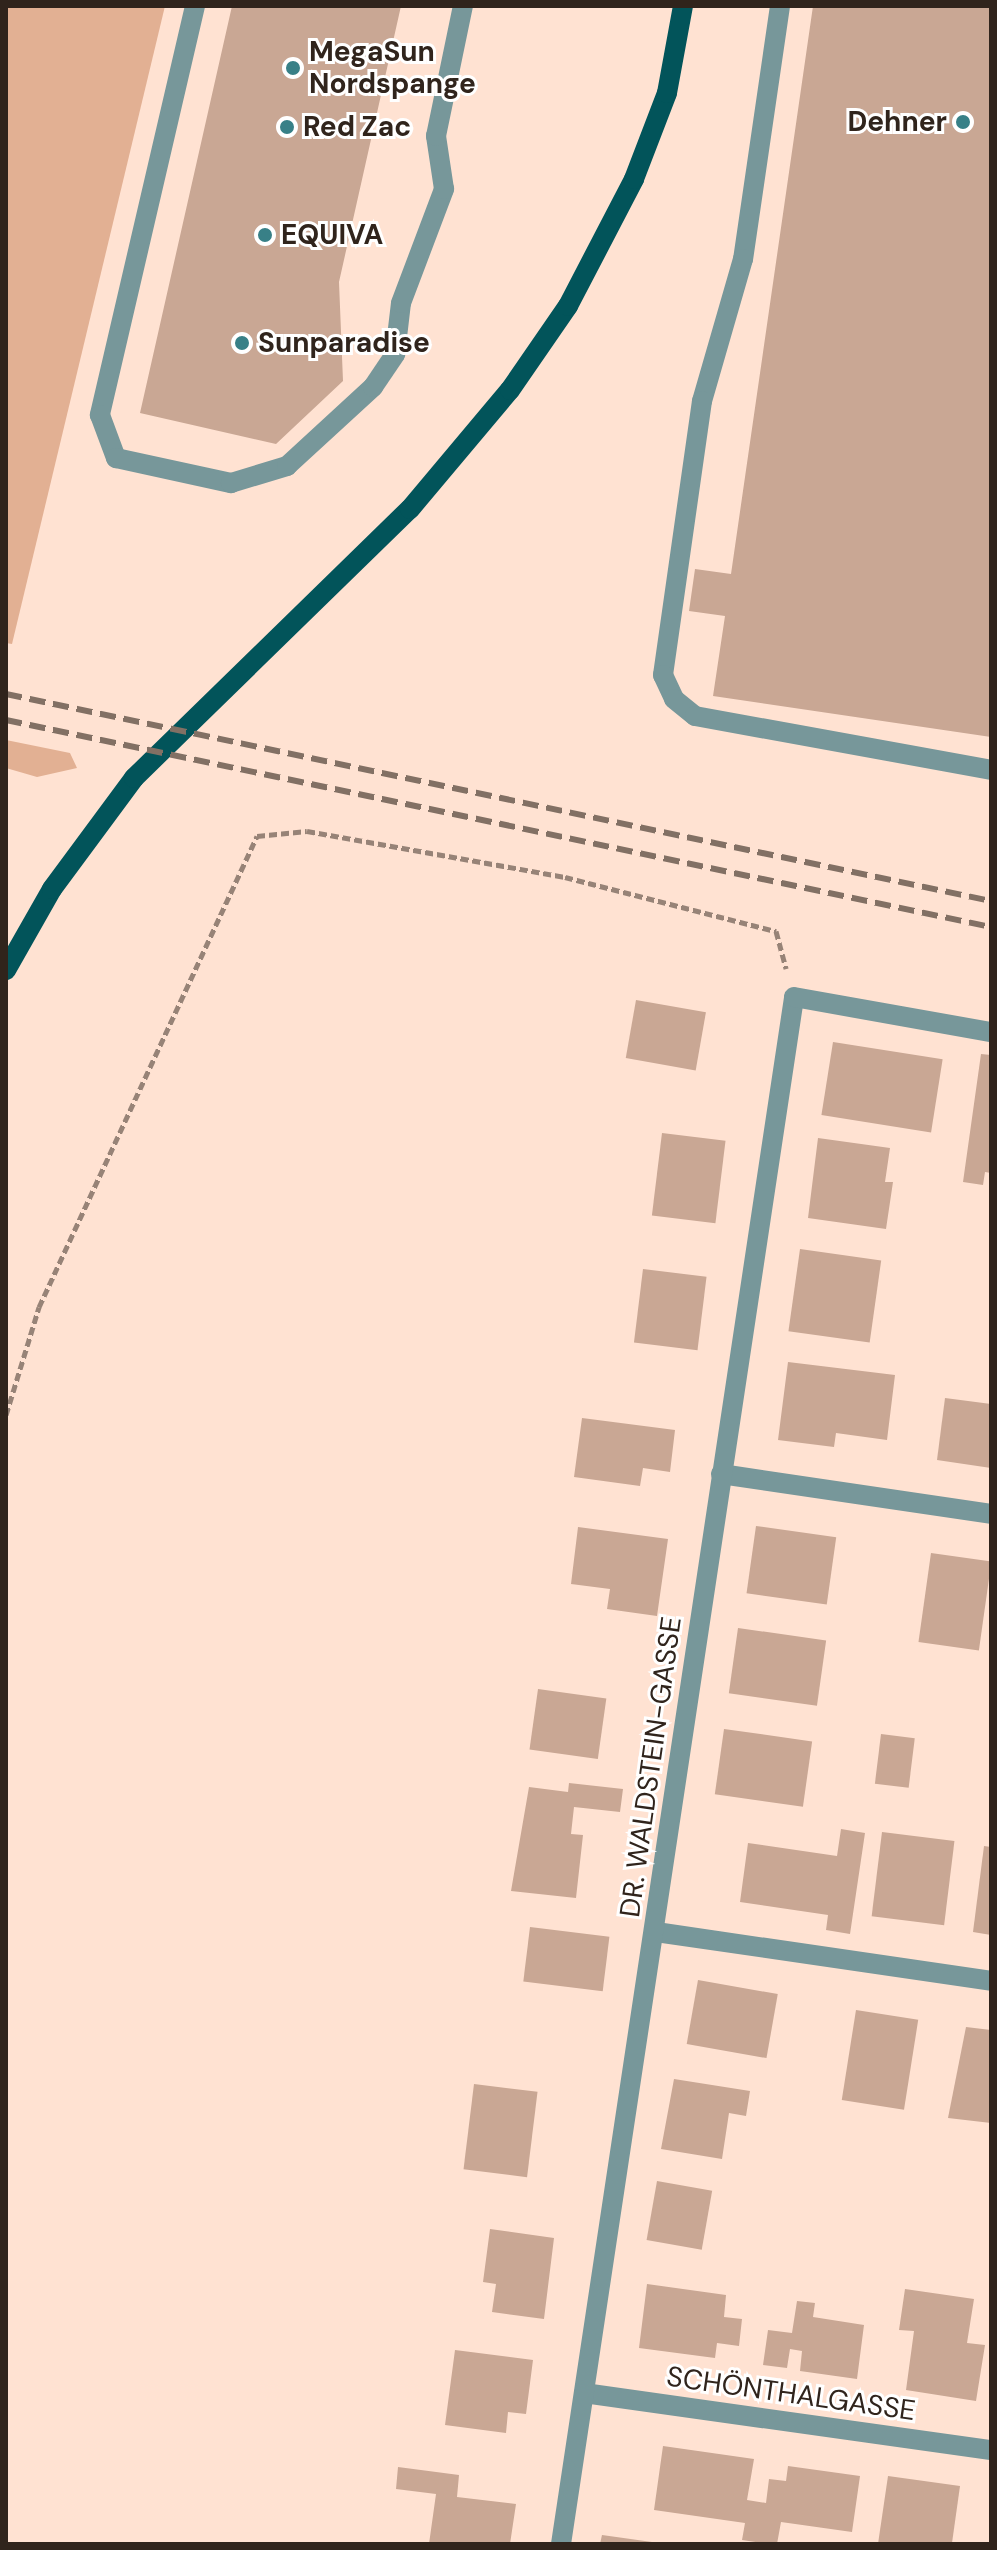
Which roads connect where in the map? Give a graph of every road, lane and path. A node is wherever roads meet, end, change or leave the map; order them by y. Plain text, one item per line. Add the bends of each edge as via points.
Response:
1 (195, 6) edge
2 (463, 6) edge
3 (683, 6) edge
4 (780, 6) edge
5 (991, 770) edge
6 (6, 970) edge
7 (794, 997) junction
8 (991, 1032) edge
9 (6, 1415) edge
10 (721, 1474) junction
11 (991, 1514) edge
12 (656, 1932) junction
13 (991, 1981) edge
14 (584, 2393) junction
15 (991, 2450) edge
16 (561, 2544) edge

1 - 2 street via 100,415 116,458 231,483 287,466 373,387 395,354 401,303 444,189 436,136
3 - 6 main road via 667,93 634,179 568,306 510,390 410,509 134,778 52,889
4 - 5 street via 743,259 702,401 663,675 674,699 695,716
7 - 8 street
7 - 9 path via 776,931 565,877 307,831 257,836 39,1307
7 - 10 street, DR. WALDSTEIN-GASSE
10 - 11 street
10 - 12 street, DR. WALDSTEIN-GASSE
12 - 13 street
12 - 14 street, DR. WALDSTEIN-GASSE
14 - 15 street, SCHÖNTHALGASSE
14 - 16 street, DR. WALDSTEIN-GASSE

